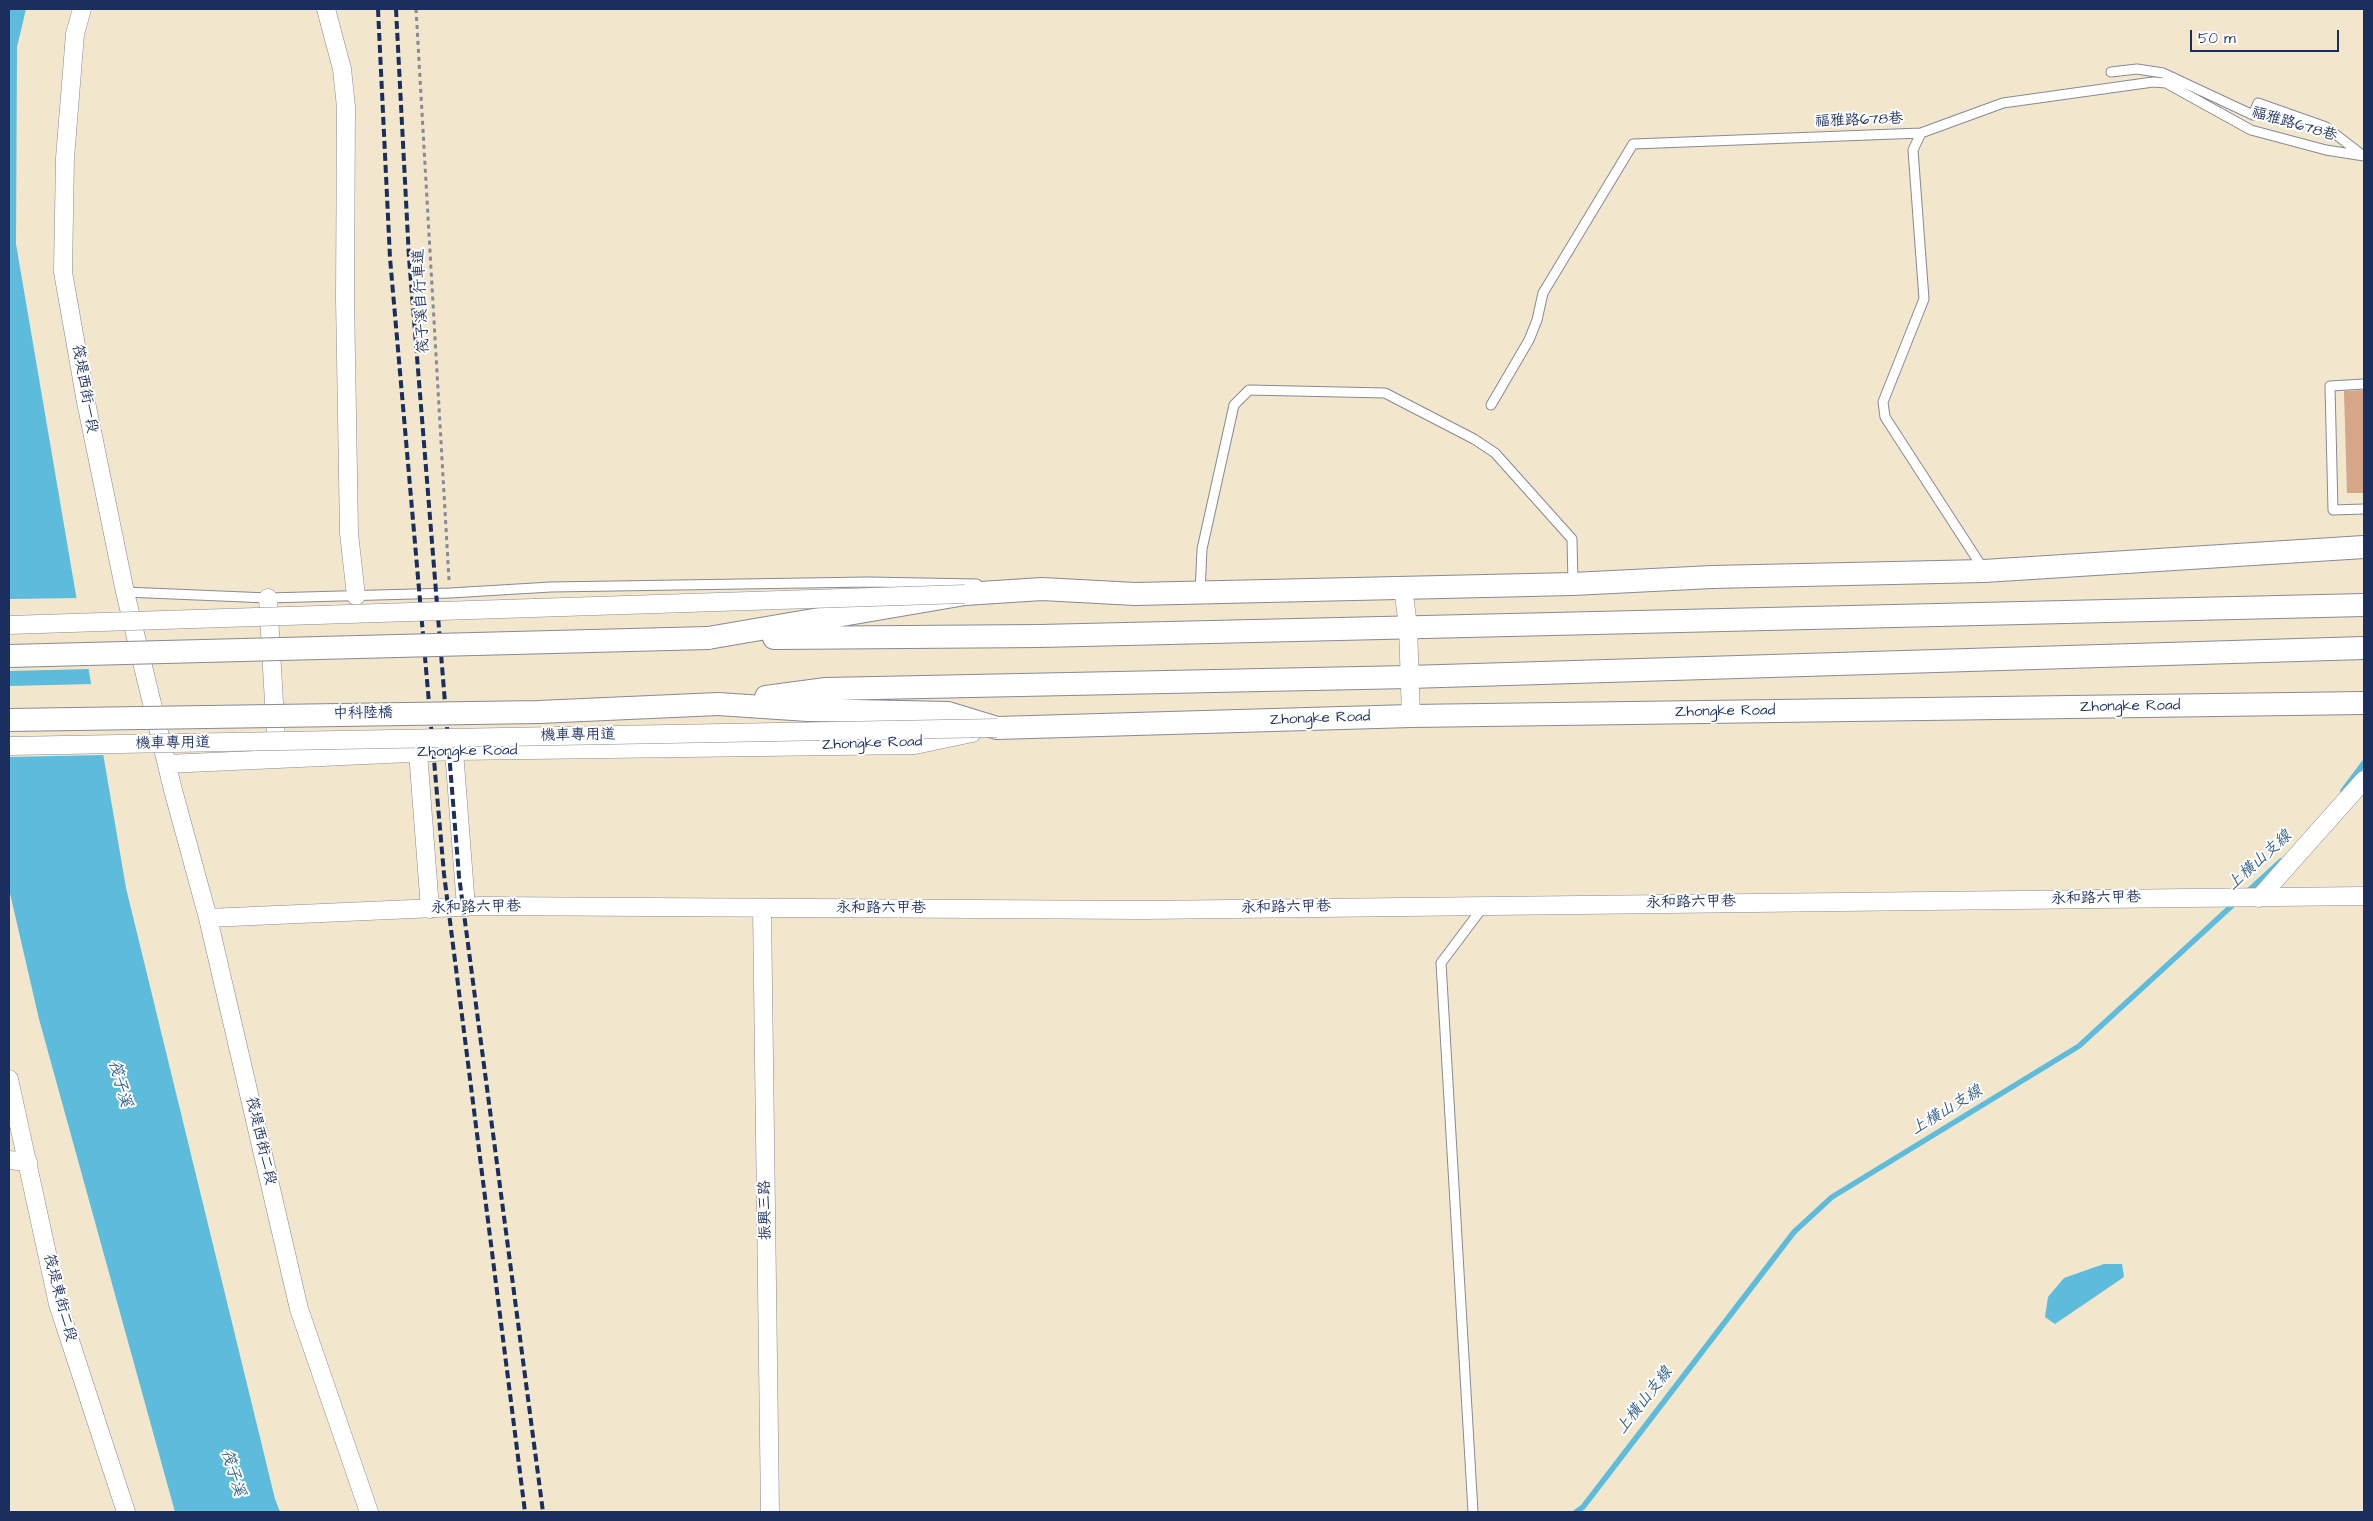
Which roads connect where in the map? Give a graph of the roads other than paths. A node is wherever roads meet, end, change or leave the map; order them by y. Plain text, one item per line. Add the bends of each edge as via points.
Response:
1 (82, 9) edge
2 (326, 9) edge
3 (2111, 72) dead end
4 (1922, 133) junction
5 (2364, 156) edge
6 (2364, 384) edge
7 (1491, 405) dead end
8 (2364, 509) edge
9 (2364, 547) edge
10 (1984, 571) junction
11 (1573, 584) junction
12 (1403, 587) junction
13 (1042, 589) junction
14 (124, 592) junction
15 (1200, 593) junction
16 (965, 594) junction
17 (356, 596) junction
18 (268, 598) junction
19 (2364, 605) edge
20 (9, 625) edge
21 (1408, 626) junction
22 (708, 638) junction
23 (2364, 648) edge
24 (9, 656) edge
25 (1409, 677) junction
26 (2364, 703) edge
27 (718, 704) junction
28 (1412, 716) junction
29 (9, 720) edge
30 (997, 728) junction
31 (9, 746) edge
32 (454, 751) junction
33 (418, 752) junction
34 (278, 760) junction
35 (167, 764) junction
36 (2364, 780) edge
37 (2364, 896) edge
38 (2260, 898) junction
39 (1483, 906) junction
40 (466, 907) junction
41 (762, 908) junction
42 (430, 909) junction
43 (208, 918) junction
44 (9, 1079) edge
45 (9, 1160) edge
46 (28, 1162) junction
47 (126, 1512) edge
48 (369, 1512) edge
49 (770, 1512) edge
50 (1473, 1512) edge

1 - 14 street, 筏堤西街一段 via 75,34 65,158 63,272
2 - 17 street via 342,69 346,108 349,523
3 - 5 lane via 2137,69 2163,73 2254,115 2258,103 2326,127
4 - 5 lane, 福雅路678巷 via 2003,103 2153,82 2166,84 2251,130 2326,150
4 - 7 lane, 福雅路678巷 via 1633,144 1543,293 1529,340
4 - 10 lane via 1913,150 1924,299 1883,402 1885,417
6 - 8 lane via 2330,386 2333,510
9 - 10 street
10 - 11 street via 1712,577
11 - 12 street
11 - 15 lane via 1572,540 1495,453 1474,439 1385,393 1249,390 1234,405 1202,550
12 - 15 street
12 - 21 street
13 - 15 street via 1135,594
13 - 16 street
13 - 17 lane via 963,583 868,582 551,587
14 - 18 lane
14 - 35 street, 筏堤西街一段
16 - 20 street, bridge
16 - 22 street
17 - 18 lane
18 - 34 street
19 - 21 street
21 - 22 street via 1040,636
21 - 25 street
22 - 24 street, bridge
23 - 25 street
25 - 27 street via 826,689
25 - 28 street
26 - 28 street, Zhongke Road
27 - 29 street, 中科陸橋, bridge via 539,712
27 - 30 street via 948,713
28 - 30 street, Zhongke Road
30 - 31 street, 機車專用道, bridge
30 - 32 street, Zhongke Road via 916,745
32 - 33 street, Zhongke Road
32 - 40 street
33 - 34 street, Zhongke Road
33 - 42 street
34 - 35 street, Zhongke Road
35 - 43 street, 筏堤西街二段
36 - 38 street
37 - 38 street, 永和路六甲巷
38 - 39 street, 永和路六甲巷
39 - 41 street, 永和路六甲巷 via 1143,910
39 - 50 lane via 1441,963
40 - 41 street, 永和路六甲巷
40 - 42 street, 永和路六甲巷
41 - 49 street, 振興三路
42 - 43 street, 永和路六甲巷
43 - 48 street, 筏堤西街二段 via 299,1309
44 - 46 street, 筏堤東街二段
45 - 46 street
46 - 47 street, 筏堤東街二段 via 58,1304

